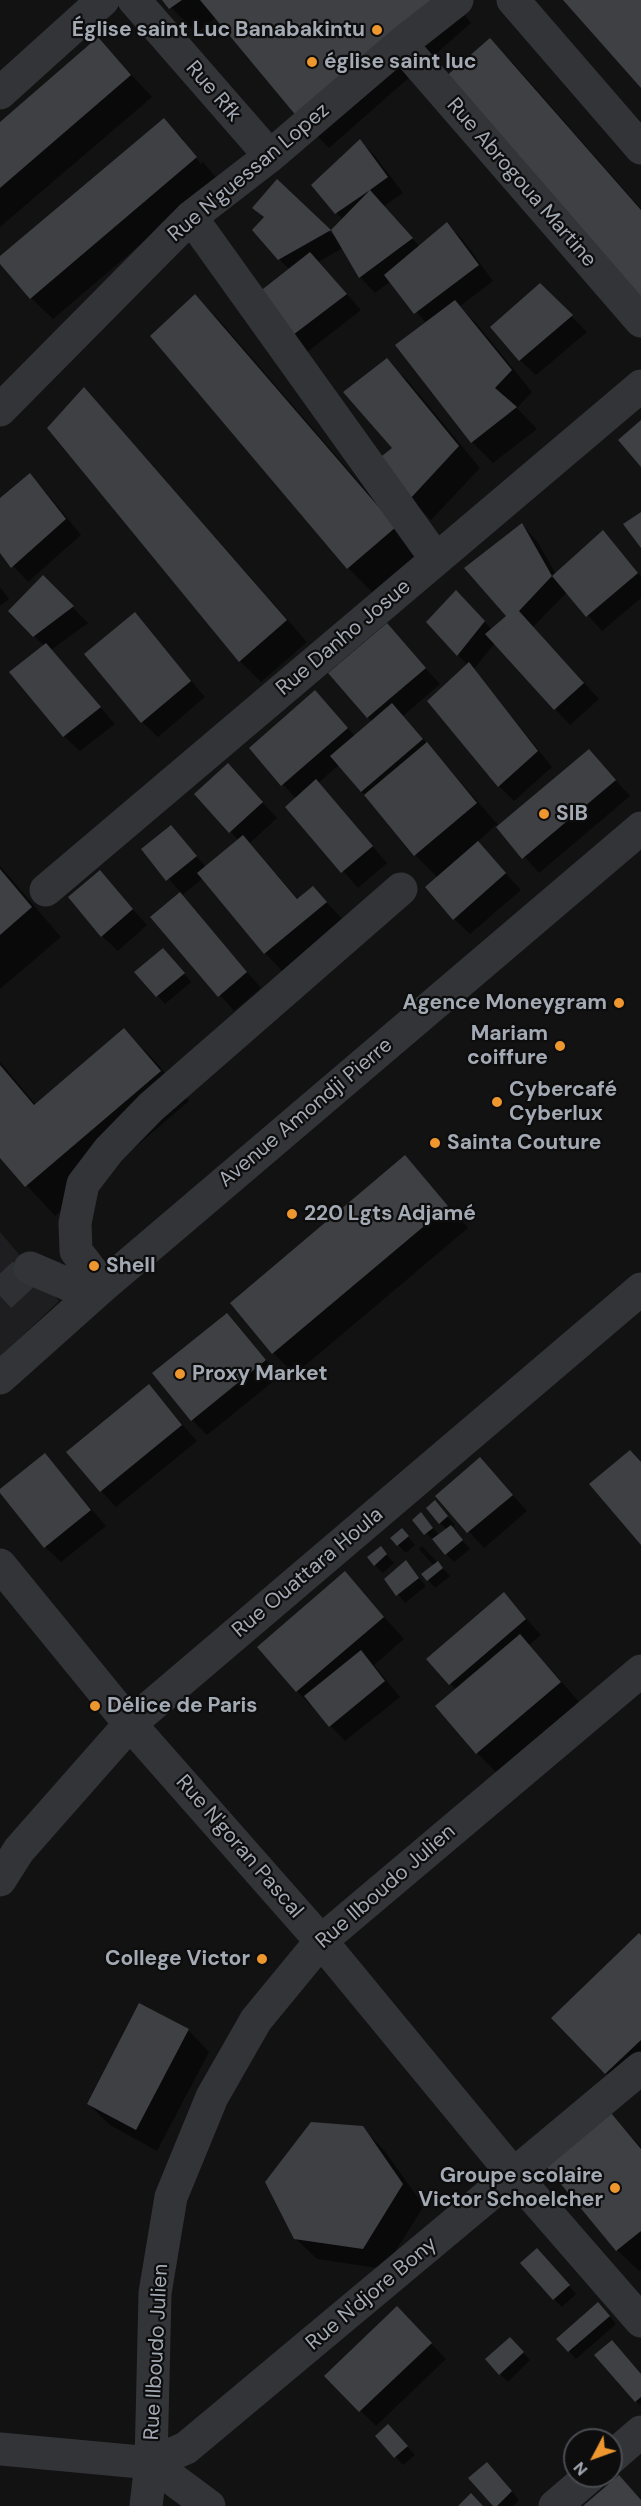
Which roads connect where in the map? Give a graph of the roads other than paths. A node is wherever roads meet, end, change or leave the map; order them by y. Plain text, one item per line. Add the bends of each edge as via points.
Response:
1 (103, 0) edge
2 (134, 0) edge
3 (457, 0) edge
4 (513, 0) edge
5 (401, 44) junction
6 (0, 93) edge
7 (641, 148) edge
8 (270, 156) junction
9 (191, 217) junction
10 (641, 321) edge
11 (641, 386) edge
12 (0, 410) edge
13 (436, 560) junction
14 (641, 828) edge
15 (401, 889) dead end
16 (46, 890) dead end
17 (30, 1268) dead end
18 (641, 1289) edge
19 (98, 1290) junction
20 (0, 1378) edge
21 (0, 1566) edge
22 (641, 1671) edge
23 (130, 1724) junction
24 (0, 1880) edge
25 (321, 1941) junction
26 (641, 2068) edge
27 (514, 2175) junction
28 (641, 2321) edge
29 (641, 2432) edge
30 (623, 2448) edge
31 (0, 2449) edge
32 (151, 2463) junction
33 (576, 2488) edge
34 (147, 2506) edge
35 (209, 2506) edge
36 (555, 2506) edge

1 - 6 street
2 - 8 street, Rue Rfk
3 - 5 street
4 - 7 street
5 - 8 street, Rue N'guessan Lopez
5 - 10 street, Rue Abrogoua Martine
8 - 9 street, Rue N'guessan Lopez
9 - 12 street, Rue N'guessan Lopez
9 - 13 street
11 - 13 street, Rue Danho Josue
13 - 16 street, Rue Danho Josue
14 - 19 street, Avenue Amondji Pierre
15 - 19 street via 151,1107 109,1150 83,1184 75,1223 76,1251
17 - 19 street
18 - 23 street, Rue Ouattara Houla
19 - 20 street, Avenue Amondji Pierre
21 - 23 street, Rue N'goran Pascal
22 - 25 street, Rue Ilboudo Julien
23 - 24 street, Rue Ouattara Houla via 20,1850
23 - 25 street, Rue N'goran Pascal
25 - 27 street, Rue N'goran Pascal
25 - 32 street, Rue Ilboudo Julien via 256,2020 212,2097 171,2197 155,2293
26 - 27 street, Rue N'djore Bony
27 - 28 street, Rue N'goran Pascal
27 - 32 street, Rue N'djore Bony via 186,2448
29 - 30 street
31 - 32 street
32 - 34 street, Rue Ilboudo Julien
32 - 35 street
33 - 36 street

